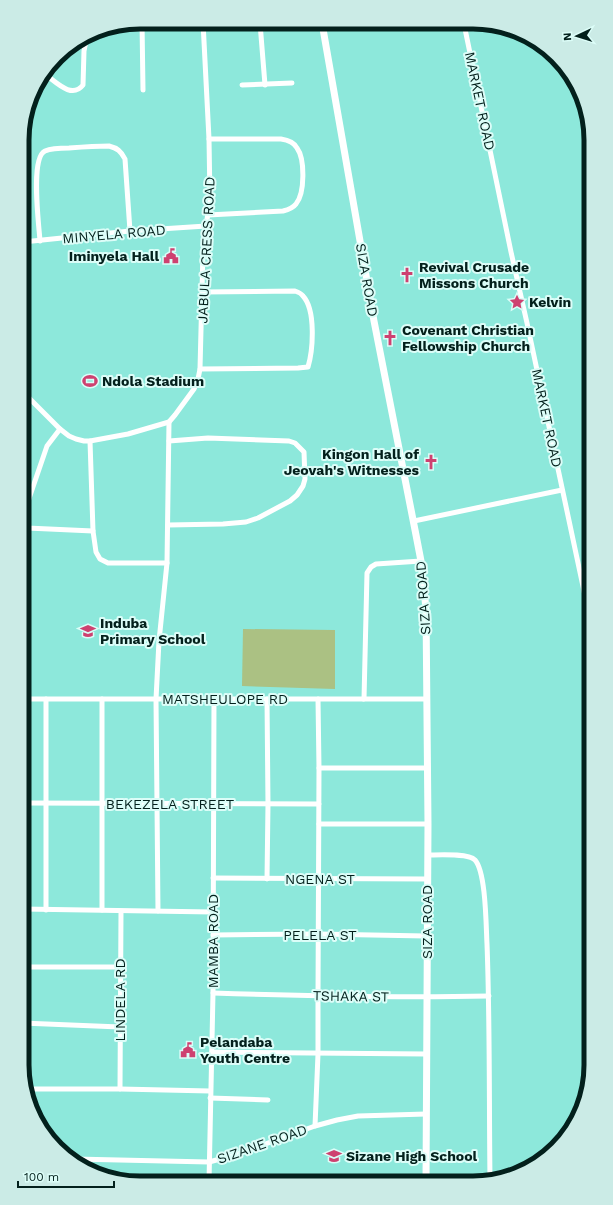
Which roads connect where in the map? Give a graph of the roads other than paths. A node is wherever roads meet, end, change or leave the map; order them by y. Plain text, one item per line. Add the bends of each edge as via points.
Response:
1 (142, 29) edge
2 (203, 29) edge
3 (260, 29) edge
4 (323, 29) edge
5 (465, 29) edge
6 (86, 43) edge
7 (49, 77) edge
8 (292, 83) dead end
9 (242, 85) dead end
10 (265, 85) junction
11 (143, 90) dead end
12 (209, 139) junction
13 (208, 215) junction
14 (206, 226) junction
15 (130, 231) junction
16 (40, 241) junction
17 (29, 242) edge
18 (203, 292) junction
19 (200, 368) junction
20 (29, 398) edge
21 (169, 422) junction
22 (60, 429) junction
23 (90, 441) junction
24 (169, 441) junction
25 (562, 490) junction
26 (29, 498) edge
27 (414, 521) junction
28 (168, 525) junction
29 (29, 528) edge
30 (93, 531) junction
31 (421, 562) junction
32 (167, 563) junction
33 (584, 587) edge
34 (29, 699) edge
35 (46, 699) junction
36 (102, 699) junction
37 (156, 699) junction
38 (214, 699) junction
39 (267, 699) junction
40 (318, 699) junction
41 (364, 699) junction
42 (427, 699) junction
43 (319, 768) junction
44 (427, 768) junction
45 (29, 803) edge
46 (46, 803) junction
47 (102, 804) junction
48 (157, 804) junction
49 (213, 804) junction
50 (268, 804) junction
51 (319, 804) junction
52 (319, 824) junction
53 (428, 824) junction
54 (428, 855) junction
55 (213, 878) junction
56 (318, 878) junction
57 (267, 879) junction
58 (427, 879) junction
59 (29, 909) edge
60 (46, 910) junction
61 (102, 910) junction
62 (121, 911) junction
63 (158, 911) junction
64 (213, 912) junction
65 (318, 934) junction
66 (213, 935) junction
67 (426, 936) junction
68 (29, 967) edge
69 (121, 967) junction
70 (213, 993) junction
71 (318, 996) junction
72 (489, 996) junction
73 (426, 997) junction
74 (29, 1024) edge
75 (120, 1027) junction
76 (212, 1052) junction
77 (318, 1054) junction
78 (426, 1054) junction
79 (32, 1089) edge
80 (120, 1089) junction
81 (210, 1091) junction
82 (210, 1098) junction
83 (268, 1100) dead end
84 (426, 1114) junction
85 (316, 1126) junction
86 (81, 1159) edge
87 (209, 1162) junction
88 (490, 1175) edge
89 (209, 1176) edge
90 (426, 1176) edge

1 - 11 street
2 - 12 street, JABULA CRESS ROAD
3 - 10 street
4 - 27 street, SIZA ROAD via 374,321
5 - 25 street, MARKET ROAD
6 - 7 street via 83,85 80,88 74,91 67,90
8 - 10 street
9 - 10 street
12 - 13 street, JABULA CRESS ROAD
12 - 13 street via 288,140 297,148 300,155 303,180 300,197 291,208 282,211
13 - 14 street, JABULA CRESS ROAD
14 - 15 street, MINYELA ROAD
14 - 18 street, JABULA CRESS ROAD
15 - 16 street, MINYELA ROAD
15 - 16 street via 125,159 120,151 109,146 55,149 46,150 41,154 38,163 36,191
16 - 17 street, MINYELA ROAD
18 - 19 street, JABULA CRESS ROAD
18 - 19 street via 295,291 303,295 311,315 311,343 308,367
19 - 21 street, JABULA CRESS ROAD via 194,389
20 - 22 street
21 - 23 street via 128,434
21 - 24 street
22 - 23 street via 76,439
22 - 26 street via 46,446
23 - 30 street
24 - 28 street
24 - 28 street via 208,438 289,441 304,452 305,478 303,486 290,501 251,520 223,524
25 - 27 street
25 - 33 street, MARKET ROAD
27 - 31 street, SIZA ROAD
28 - 32 street
29 - 30 street
30 - 32 street via 96,552 100,559 108,563
31 - 41 street via 376,564 367,573
31 - 42 street, SIZA ROAD via 426,609
32 - 37 street
34 - 35 street, MATSHEULOPE RD
35 - 36 street, MATSHEULOPE RD
35 - 46 street
36 - 37 street, MATSHEULOPE RD
36 - 47 street
37 - 38 street, MATSHEULOPE RD
37 - 48 street
38 - 39 street, MATSHEULOPE RD
38 - 49 street, MAMBA ROAD
39 - 40 street, MATSHEULOPE RD
39 - 50 street
40 - 41 street, MATSHEULOPE RD
40 - 43 street
41 - 42 street, MATSHEULOPE RD
42 - 44 street, SIZA ROAD
43 - 44 street
43 - 51 street
44 - 53 street, SIZA ROAD
45 - 46 street, BEKEZELA STREET
46 - 47 street, BEKEZELA STREET
46 - 60 street
47 - 48 street, BEKEZELA STREET
47 - 61 street
48 - 49 street, BEKEZELA STREET
48 - 63 street
49 - 50 street, BEKEZELA STREET
49 - 55 street, MAMBA ROAD
50 - 51 street, BEKEZELA STREET
50 - 57 street
51 - 52 street
52 - 53 street
52 - 56 street
53 - 54 street, SIZA ROAD
54 - 58 street, SIZA ROAD
54 - 72 street via 468,856 478,865 485,902
55 - 57 street, NGENA ST
55 - 64 street, MAMBA ROAD
56 - 57 street, NGENA ST
56 - 58 street, NGENA ST
56 - 65 street
58 - 67 street, SIZA ROAD
59 - 60 street
60 - 61 street
61 - 62 street
62 - 63 street
62 - 69 street, LINDELA RD
63 - 64 street
64 - 66 street, MAMBA ROAD
65 - 66 street, PELELA ST
65 - 67 street, PELELA ST
65 - 71 street
66 - 70 street, MAMBA ROAD
67 - 73 street, SIZA ROAD
68 - 69 street
69 - 75 street, LINDELA RD
70 - 71 street, TSHAKA ST
70 - 76 street, MAMBA ROAD
71 - 73 street, TSHAKA ST
71 - 77 street
72 - 73 street, TSHAKA ST
72 - 88 street
73 - 78 street, SIZA ROAD
74 - 75 street
75 - 80 street, LINDELA RD
76 - 77 street
76 - 81 street, MAMBA ROAD
77 - 78 street
77 - 85 street
78 - 84 street, SIZA ROAD
79 - 80 street
80 - 81 street
81 - 82 street, MAMBA ROAD
82 - 83 street
82 - 87 street, MAMBA ROAD
84 - 85 street, SIZANE ROAD via 358,1116
84 - 90 street, SIZA ROAD
85 - 87 street, SIZANE ROAD
86 - 87 street, SIZANE ROAD
87 - 89 street, MAMBA ROAD

